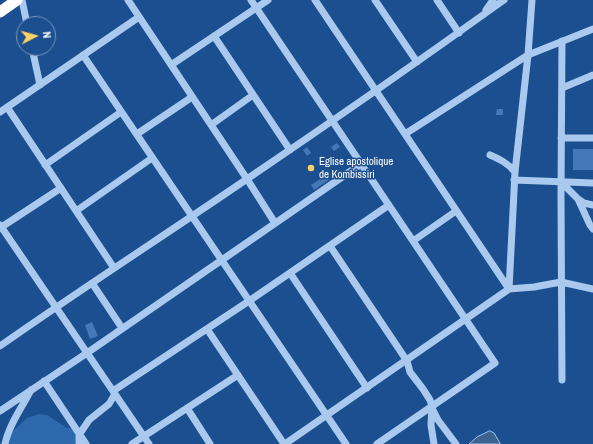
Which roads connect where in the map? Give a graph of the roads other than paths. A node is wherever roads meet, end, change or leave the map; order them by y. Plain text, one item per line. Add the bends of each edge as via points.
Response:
1 (17, 0) edge
2 (22, 0) edge
3 (128, 0) edge
4 (251, 0) edge
5 (268, 0) edge
6 (315, 0) edge
7 (375, 0) edge
8 (437, 0) edge
9 (493, 0) edge
10 (504, 0) edge
11 (532, 0) edge
12 (256, 8) junction
13 (0, 12) edge
14 (484, 14) junction
15 (25, 16) edge
16 (139, 17) junction
17 (593, 28) edge
18 (459, 32) junction
19 (214, 36) junction
20 (562, 41) junction
21 (83, 55) junction
22 (528, 55) junction
23 (34, 56) edge
24 (417, 62) junction
25 (171, 65) junction
26 (593, 75) edge
27 (40, 84) junction
28 (562, 88) junction
29 (376, 91) junction
30 (253, 95) junction
31 (192, 97) junction
32 (7, 107) junction
33 (0, 112) edge
34 (121, 112) junction
35 (332, 121) junction
36 (211, 125) junction
37 (137, 134) junction
38 (405, 134) junction
39 (562, 138) junction
40 (593, 138) edge
41 (290, 150) junction
42 (490, 155) dead end
43 (152, 158) junction
44 (361, 164) junction
45 (45, 165) junction
46 (515, 172) junction
47 (247, 179) junction
48 (514, 180) junction
49 (561, 182) junction
50 (593, 183) edge
51 (61, 188) junction
52 (577, 198) junction
53 (389, 205) junction
54 (593, 205) edge
55 (76, 211) junction
56 (456, 211) junction
57 (192, 216) junction
58 (275, 223) junction
59 (0, 227) edge
60 (593, 229) edge
61 (413, 241) junction
62 (330, 246) junction
63 (221, 260) junction
64 (114, 268) junction
65 (290, 273) junction
66 (561, 282) junction
67 (92, 283) junction
68 (509, 289) junction
69 (593, 289) edge
70 (249, 301) junction
71 (56, 307) junction
72 (466, 319) junction
73 (122, 328) junction
74 (207, 329) junction
75 (0, 346) edge
76 (87, 353) junction
77 (407, 360) junction
78 (238, 375) junction
79 (562, 380) dead end
80 (44, 381) junction
81 (367, 388) junction
82 (32, 389) junction
83 (114, 393) junction
84 (432, 406) junction
85 (187, 408) junction
86 (0, 411) edge
87 (327, 416) junction
88 (80, 435) junction
89 (144, 436) junction
90 (5, 444) edge
91 (79, 444) edge
92 (86, 444) edge
93 (132, 444) edge
94 (149, 444) edge
95 (210, 444) edge
96 (284, 444) edge
97 (346, 444) edge
98 (377, 444) edge
99 (434, 444) edge
100 (456, 444) edge

1 - 13 highway
2 - 15 street
3 - 16 street
4 - 12 street
5 - 12 street
6 - 29 street
7 - 24 street
8 - 18 street
9 - 14 street
10 - 14 street
11 - 22 street
12 - 19 street
12 - 35 street
14 - 18 street
16 - 21 street
16 - 25 street
17 - 20 street
18 - 24 street
19 - 25 street
19 - 30 street
20 - 22 street
20 - 28 street
21 - 27 street
21 - 34 street
22 - 38 street
22 - 46 street
23 - 27 street
24 - 29 street
25 - 31 street
26 - 28 street
27 - 32 street
28 - 39 street
29 - 35 street
29 - 38 street
30 - 36 street
30 - 41 street
31 - 36 street
31 - 37 street
32 - 33 street
32 - 45 street
34 - 37 street
34 - 45 street
35 - 41 street
35 - 44 street
36 - 47 street
37 - 43 street
38 - 56 street
39 - 40 street
39 - 49 street
41 - 47 street
42 - 46 street
43 - 55 street
43 - 57 street
44 - 53 street
44 - 58 street
45 - 51 street
46 - 48 street
47 - 57 street
47 - 58 street
48 - 49 street
48 - 68 street
49 - 50 street
49 - 52 street
49 - 66 street
51 - 55 street
51 - 59 street
52 - 54 street
52 - 60 street
53 - 61 street
53 - 62 street
55 - 64 street
56 - 61 street
56 - 68 street
57 - 63 street
57 - 64 street
58 - 63 street
59 - 71 street
61 - 72 street
62 - 65 street
62 - 77 street
63 - 70 street
63 - 73 street
64 - 67 street
65 - 70 street
65 - 81 street
66 - 68 street
66 - 69 street
66 - 79 street
67 - 71 street
67 - 73 street
68 - 72 street
70 - 74 street
70 - 87 street
71 - 75 street
71 - 76 street
72 - 77 street
72 - 84 street via 495,363
73 - 76 street
74 - 78 street
74 - 83 street
76 - 80 street
76 - 83 street
77 - 81 street
77 - 84 street via 410,372
78 - 85 street
78 - 96 street
80 - 82 street
80 - 88 street
81 - 87 street
82 - 86 street
82 - 90 street
83 - 88 street via 109,404 89,420
83 - 89 street
84 - 98 street
84 - 99 street
84 - 100 street via 438,420
85 - 89 street
85 - 95 street
87 - 96 street
87 - 97 street
88 - 91 street
88 - 92 street
89 - 93 street
89 - 94 street

